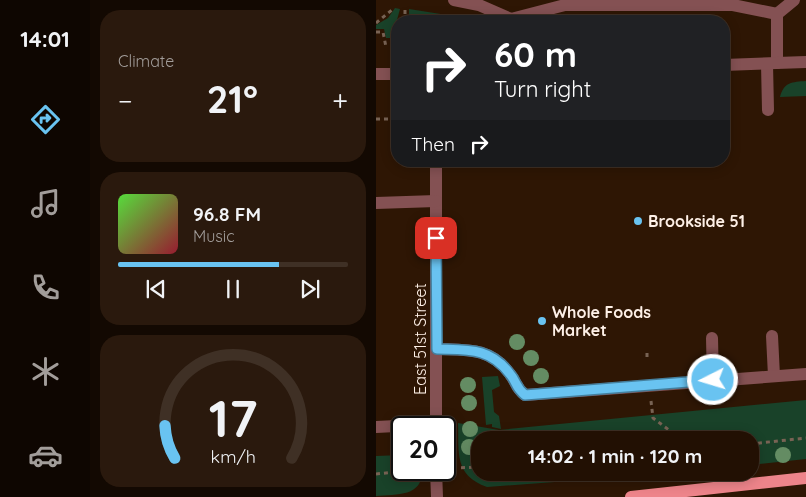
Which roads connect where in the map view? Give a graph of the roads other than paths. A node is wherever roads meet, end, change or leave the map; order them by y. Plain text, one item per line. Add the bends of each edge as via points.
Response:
1 (454, 0) edge
2 (794, 0) edge
3 (777, 14) junction
4 (500, 15) edge
5 (529, 15) edge
6 (806, 62) edge
7 (772, 63) junction
8 (730, 65) edge
9 (376, 74) edge
10 (391, 74) edge
11 (768, 110) dead end
12 (436, 167) edge
13 (436, 201) junction
14 (376, 203) edge
15 (772, 336) dead end
16 (712, 338) dead end
17 (437, 349) junction
18 (806, 374) edge
19 (774, 376) junction
20 (713, 380) junction
21 (436, 416) edge
22 (376, 427) edge
23 (391, 427) edge
24 (806, 478) edge
25 (436, 481) edge
26 (437, 497) edge
27 (631, 497) edge

1 - 4 street via 479,5
2 - 3 street
3 - 5 street via 733,5 565,5
3 - 7 street
6 - 7 street
7 - 8 street
7 - 11 street
9 - 10 street
12 - 13 street, East 51st Street
13 - 14 street
13 - 17 street, East 51st Street
15 - 19 street
16 - 20 street
17 - 20 street via 476,350 498,359 512,376 516,388 525,395
17 - 21 street, East 51st Street
18 - 19 street
19 - 20 street
22 - 23 street
24 - 27 main road
25 - 26 street

